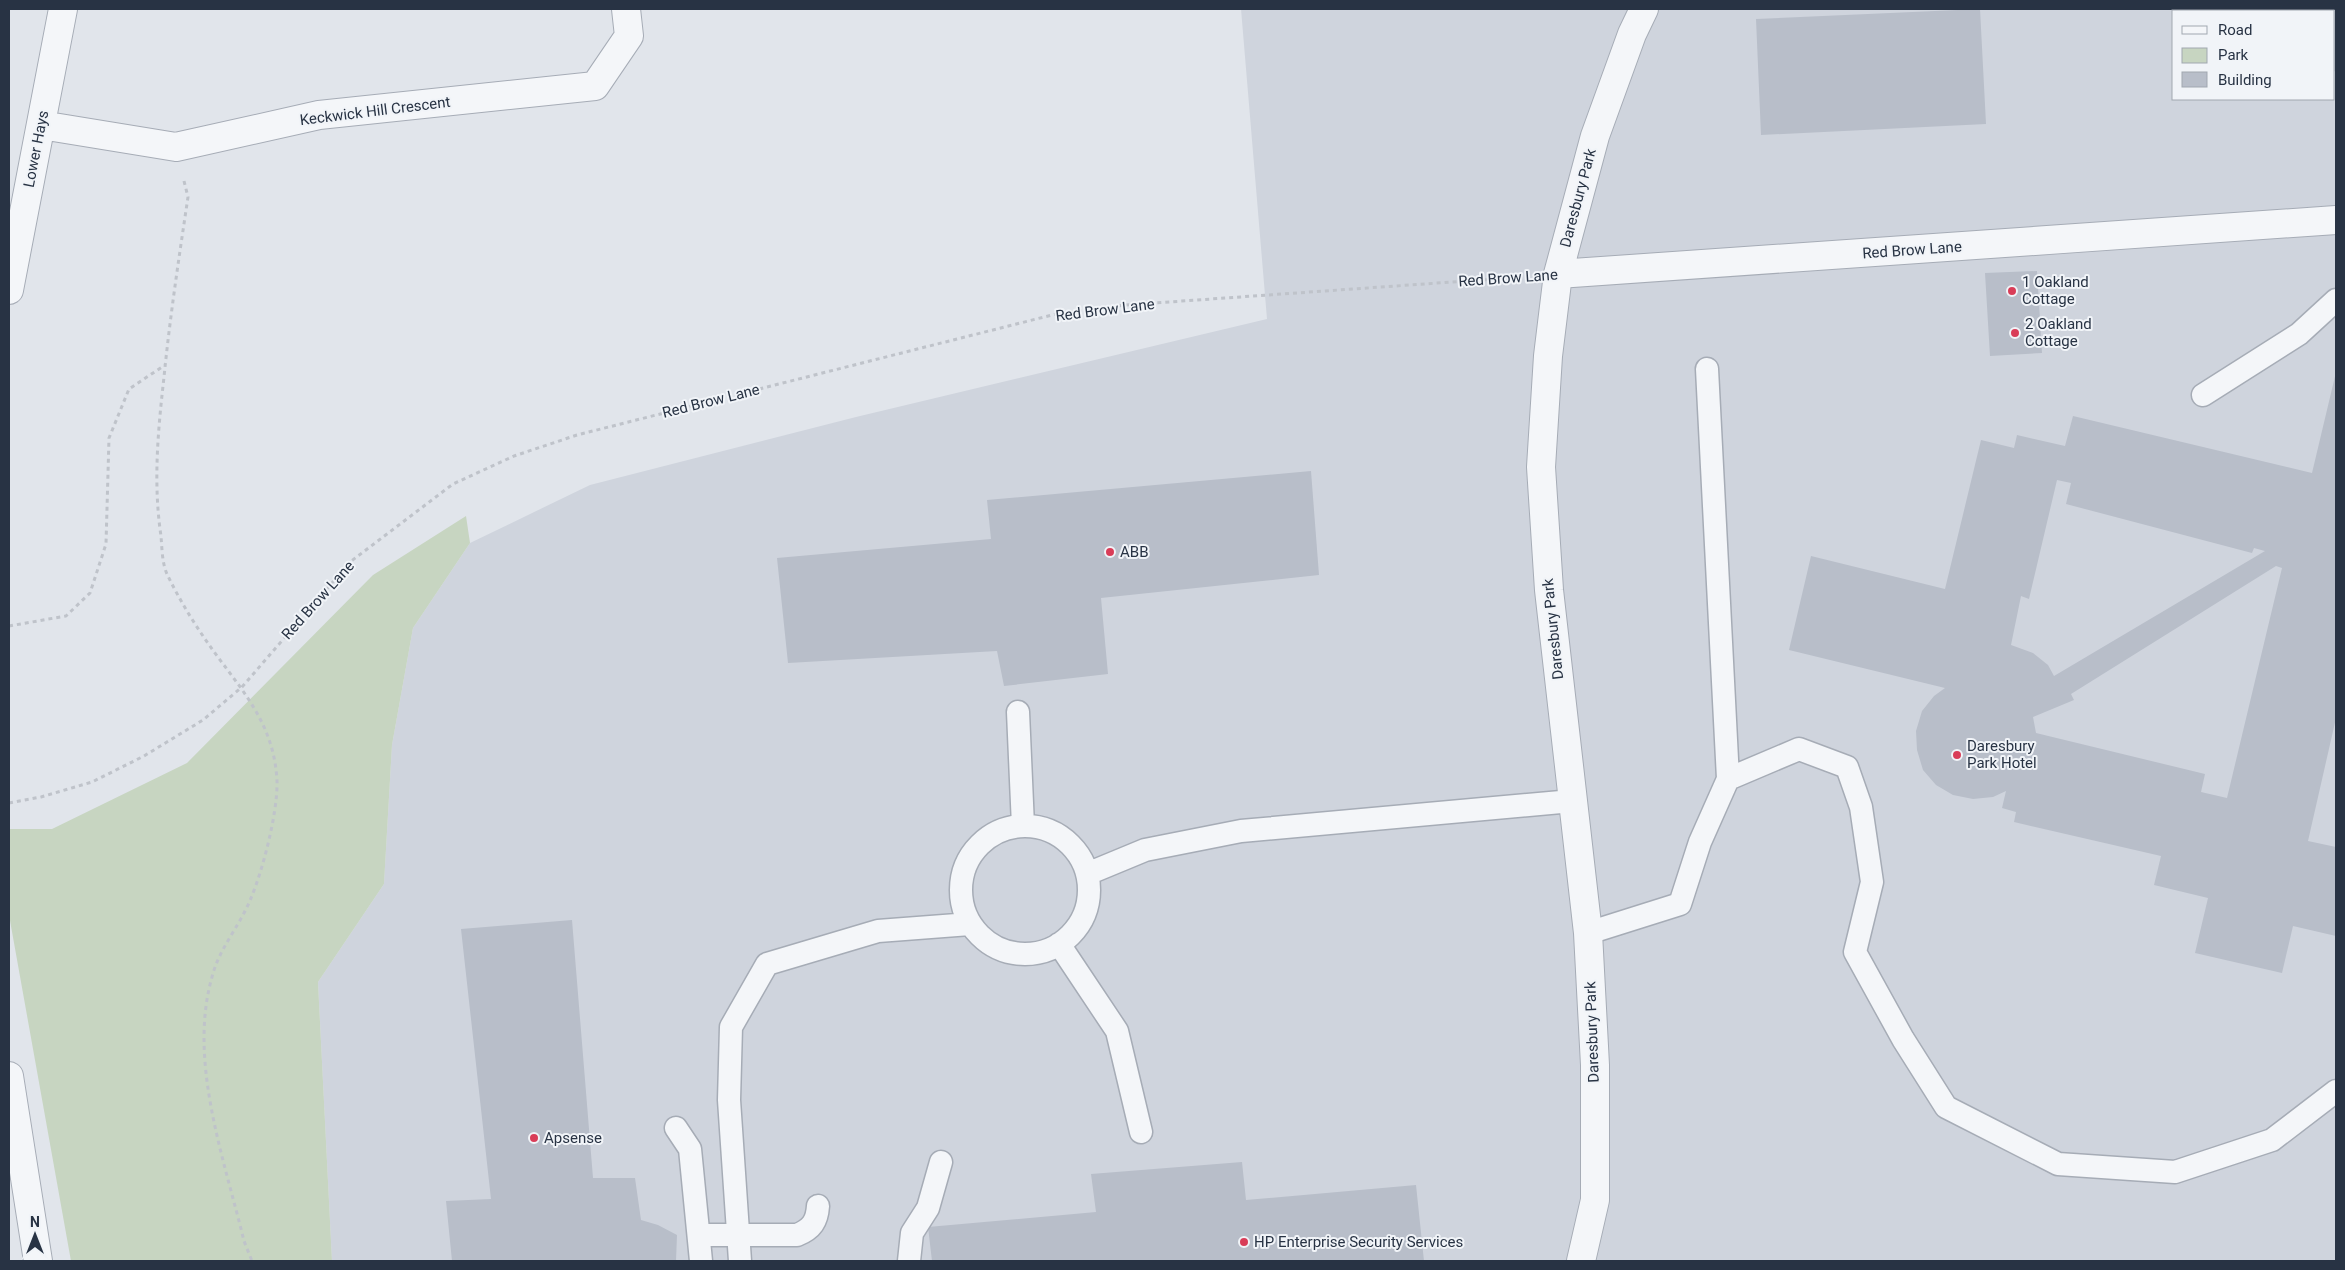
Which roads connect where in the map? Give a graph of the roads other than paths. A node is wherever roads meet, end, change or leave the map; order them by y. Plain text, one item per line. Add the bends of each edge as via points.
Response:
1 (63, 9) edge
2 (626, 9) edge
3 (1644, 9) edge
4 (41, 125) junction
5 (2336, 220) edge
6 (1558, 274) junction
7 (9, 290) edge
8 (2336, 300) edge
9 (1707, 369) dead end
10 (2202, 395) dead end
11 (1018, 712) dead end
12 (1728, 779) junction
13 (1572, 801) junction
14 (1023, 826) junction
15 (1087, 874) junction
16 (970, 924) junction
17 (1588, 933) junction
18 (1059, 944) junction
19 (9, 1076) edge
20 (2336, 1091) edge
21 (676, 1128) dead end
22 (1141, 1132) dead end
23 (941, 1162) dead end
24 (818, 1206) dead end
25 (699, 1235) junction
26 (738, 1235) junction
27 (38, 1261) edge
28 (701, 1261) edge
29 (740, 1261) edge
30 (909, 1261) edge
31 (1581, 1261) edge

1 - 4 street, Lower Hays
2 - 4 street, Keckwick Hill Crescent via 629,36 595,86 320,115 176,147
3 - 6 street, Daresbury Park via 1595,136
4 - 7 street, Lower Hays
5 - 6 street, Red Brow Lane
6 - 13 street, Daresbury Park via 1548,356 1541,467 1549,590
8 - 10 lane via 2299,334
9 - 12 lane
11 - 14 lane
12 - 17 lane via 1700,842 1680,904
12 - 20 lane via 1799,749 1847,767 1861,806 1872,882 1854,952 1946,1107 2058,1164 2174,1172 2272,1140
13 - 15 lane via 1241,831 1146,850
13 - 17 street, Daresbury Park
14 - 15 lane via 1045,828 1064,839 1079,855
14 - 16 lane via 1004,829 973,851 964,868 960,887
15 - 18 lane via 1089,894 1085,914 1074,931
16 - 18 lane via 983,939 1000,949 1040,952
16 - 26 lane via 878,931 767,964 731,1027 729,1100
17 - 31 street, Daresbury Park via 1595,1064 1595,1200
18 - 22 lane via 1117,1031
19 - 27 street
21 - 25 lane via 690,1149
23 - 30 lane via 928,1208 912,1233
24 - 26 lane via 812,1226 798,1235
25 - 26 lane
25 - 28 lane
26 - 29 lane

